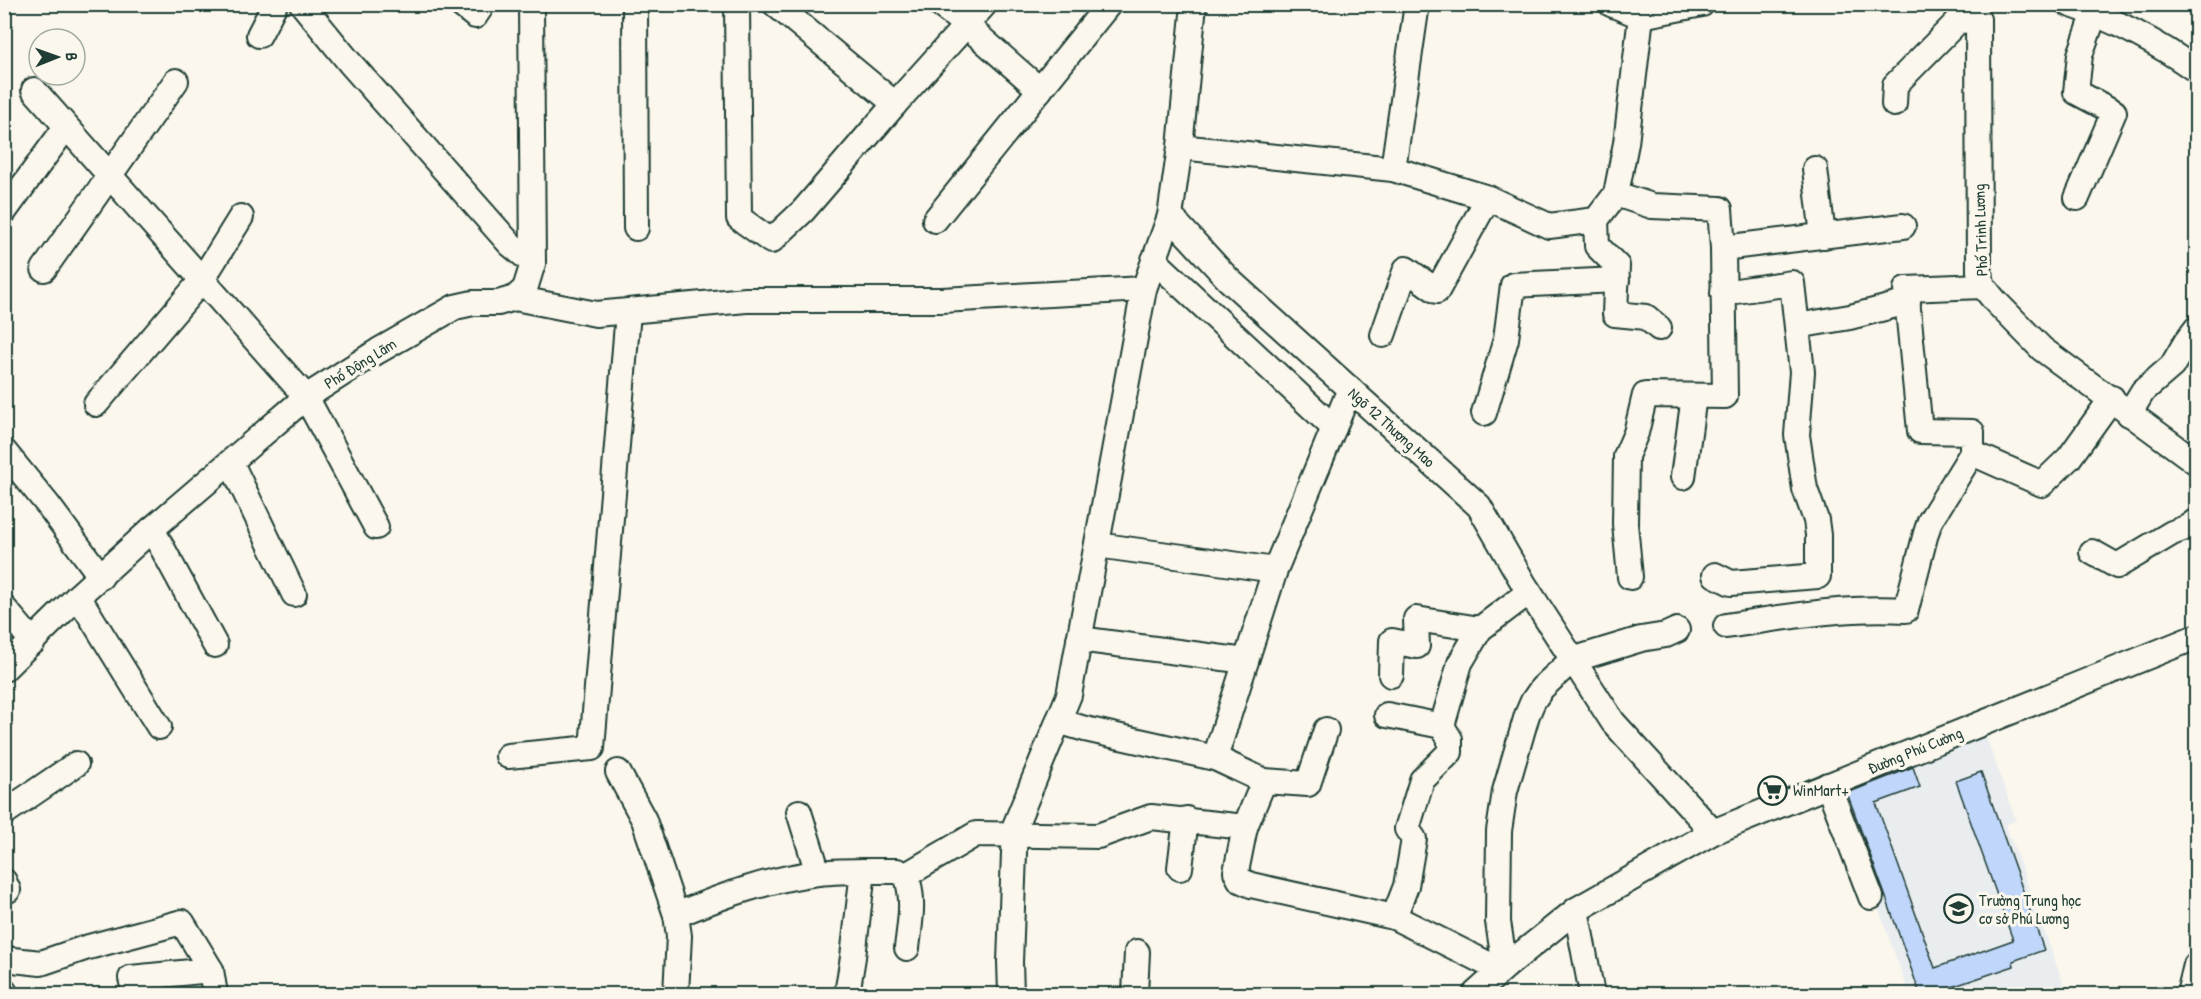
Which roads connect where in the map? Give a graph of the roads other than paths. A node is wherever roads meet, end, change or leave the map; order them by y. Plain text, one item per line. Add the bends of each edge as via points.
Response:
1 (275, 4) edge
2 (302, 4) edge
3 (460, 4) edge
4 (483, 4) edge
5 (531, 4) edge
6 (635, 4) edge
7 (737, 4) edge
8 (775, 4) edge
9 (939, 4) edge
10 (985, 4) edge
11 (1109, 4) edge
12 (1194, 4) edge
13 (1417, 4) edge
14 (1611, 4) edge
15 (1702, 4) edge
16 (2069, 4) edge
17 (2097, 9) edge
18 (1975, 12) edge
19 (1641, 16) junction
20 (966, 25) junction
21 (259, 35) dead end
22 (2196, 70) edge
23 (176, 81) dead end
24 (34, 90) dead end
25 (1040, 90) junction
26 (895, 104) junction
27 (1894, 104) dead end
28 (66, 127) junction
29 (1180, 147) junction
30 (1393, 169) junction
31 (1815, 169) dead end
32 (111, 177) junction
33 (1616, 194) junction
34 (1488, 198) junction
35 (2077, 198) dead end
36 (4, 212) edge
37 (1170, 216) junction
38 (241, 217) dead end
39 (935, 220) dead end
40 (1596, 220) junction
41 (1903, 226) dead end
42 (636, 228) dead end
43 (1823, 236) junction
44 (1723, 248) junction
45 (1154, 260) junction
46 (533, 263) junction
47 (44, 269) dead end
48 (202, 280) junction
49 (1617, 280) junction
50 (1983, 286) junction
51 (1144, 289) junction
52 (1723, 292) junction
53 (515, 298) junction
54 (1908, 302) junction
55 (628, 312) junction
56 (1797, 326) junction
57 (1659, 328) dead end
58 (2196, 329) edge
59 (1383, 335) dead end
60 (1350, 389) junction
61 (1694, 396) junction
62 (306, 397) junction
63 (96, 404) dead end
64 (2120, 406) junction
65 (1484, 413) dead end
66 (1334, 428) junction
67 (4, 451) edge
68 (1972, 453) junction
69 (2196, 462) edge
70 (231, 463) junction
71 (1683, 477) dead end
72 (2196, 521) edge
73 (376, 527) dead end
74 (152, 530) junction
75 (1097, 545) junction
76 (2092, 552) dead end
77 (1275, 570) junction
78 (1715, 574) dead end
79 (101, 577) junction
80 (1630, 577) dead end
81 (1529, 592) junction
82 (294, 594) dead end
83 (78, 596) junction
84 (4, 608) edge
85 (1726, 626) dead end
86 (1480, 629) junction
87 (1677, 630) dead end
88 (2196, 637) edge
89 (1079, 639) junction
90 (33, 642) junction
91 (215, 645) dead end
92 (1572, 660) junction
93 (1246, 661) junction
94 (4, 669) edge
95 (1391, 675) dead end
96 (1387, 716) dead end
97 (1058, 721) junction
98 (1442, 726) junction
99 (159, 727) dead end
100 (1326, 730) dead end
101 (508, 756) dead end
102 (1215, 758) junction
103 (76, 764) dead end
104 (618, 772) dead end
105 (1264, 781) junction
106 (1828, 785) junction
107 (799, 812) dead end
108 (4, 813) edge
109 (1186, 819) junction
110 (1245, 827) junction
111 (1713, 832) junction
112 (1014, 834) junction
113 (1180, 868) dead end
114 (863, 871) junction
115 (818, 873) junction
116 (906, 875) junction
117 (4, 881) edge
118 (4, 892) edge
119 (1871, 897) dead end
120 (1576, 910) junction
121 (676, 915) junction
122 (1395, 917) junction
123 (907, 948) dead end
124 (1137, 951) dead end
125 (4, 959) edge
126 (2196, 965) edge
127 (1505, 967) junction
128 (211, 970) junction
129 (135, 994) edge
130 (215, 994) edge
131 (676, 994) edge
132 (846, 994) edge
133 (1011, 994) edge
134 (1135, 994) edge
135 (1475, 994) edge
136 (1592, 994) edge
137 (2189, 994) edge

1 - 21 street
2 - 46 street via 510,244
3 - 4 street via 476,16
5 - 46 street
6 - 42 street
7 - 26 street via 739,218 771,241 803,211
8 - 26 street
9 - 20 street
10 - 20 street
11 - 25 street
12 - 29 street
13 - 30 street
14 - 19 street
15 - 19 street
16 - 17 street
17 - 22 street
17 - 35 street via 2080,55 2076,92 2114,112
18 - 27 street via 1958,21 1909,69 1895,85
18 - 50 street, Phố Trinh Lương via 1979,271
19 - 33 street
20 - 25 street
20 - 26 street
23 - 32 street
24 - 28 street
25 - 39 street
28 - 32 street
28 - 36 street
29 - 30 street
29 - 37 street
30 - 34 street
31 - 43 street
32 - 47 street
32 - 48 street
33 - 40 street
33 - 44 street via 1652,206 1720,209
34 - 40 street via 1549,226
34 - 59 street via 1437,291 1406,269
37 - 45 street
37 - 60 street, Ngõ 12 Thượng Mao via 1228,279
38 - 48 street
40 - 49 street via 1597,246 1617,266
41 - 43 street
43 - 44 street
44 - 52 street
45 - 51 street
45 - 66 street
46 - 53 street via 525,289
48 - 62 street
48 - 63 street
49 - 57 street via 1615,314 1646,318
49 - 65 street via 1513,285 1506,339
50 - 54 street via 1906,289
50 - 64 street, Phố Trinh Lương via 2042,349
51 - 55 street via 942,300 746,300
51 - 75 street
52 - 56 street via 1792,283
52 - 61 street via 1725,396
53 - 55 street via 596,314
53 - 62 street, Phố Động Lãm via 455,307
54 - 56 street
54 - 68 street via 1920,431 1972,432
55 - 101 street via 592,748
56 - 78 street via 1802,372 1797,435 1805,489 1816,520 1818,576 1731,583
58 - 64 street via 2172,366
60 - 66 street
60 - 81 street, Ngõ 12 Thượng Mao via 1479,506
61 - 71 street
61 - 80 street via 1646,395 1626,456 1625,524
62 - 70 street, Phố Động Lãm
62 - 73 street
64 - 68 street via 2042,484
64 - 69 street, Phố Trinh Lương
66 - 77 street
67 - 79 street
68 - 85 street via 1930,521 1906,610 1828,611
70 - 74 street, Phố Động Lãm
70 - 82 street
72 - 76 street via 2117,566
74 - 79 street, Phố Động Lãm
74 - 91 street
75 - 77 street
75 - 89 street
77 - 93 street
79 - 83 street, Phố Động Lãm
81 - 86 street
81 - 92 street, Ngõ 12 Thượng Mao
83 - 90 street, Phố Động Lãm
83 - 99 street
84 - 90 street
86 - 95 street via 1416,619 1418,646 1392,641
86 - 98 street via 1460,663
87 - 92 street
88 - 106 street, Đường Phú Cường via 1924,752
89 - 93 street
89 - 97 street via 1069,695
90 - 94 street, Phố Động Lãm
92 - 111 street, Ngõ 12 Thượng Mao via 1613,722
92 - 127 street via 1533,701 1505,791 1499,831 1498,910
93 - 102 street
96 - 98 street
97 - 102 street
97 - 112 street
98 - 122 street via 1450,739 1450,752 1422,780 1407,829 1414,839 1406,886
100 - 105 street via 1308,784
102 - 105 street
103 - 108 street
104 - 121 street via 644,820
105 - 110 street
106 - 111 street, Đường Phú Cường
106 - 119 street
107 - 115 street
109 - 110 street
109 - 112 street via 1144,818 1098,836
109 - 113 street
110 - 122 street via 1236,873 1240,880
111 - 120 street, Đường Phú Cường
112 - 116 street via 971,835
112 - 133 street
114 - 115 street
114 - 116 street via 897,871
114 - 132 street
115 - 121 street via 771,881
116 - 123 street via 912,910
117 - 118 street via 8,890
120 - 127 street, Đường Phú Cường
120 - 136 street
121 - 131 street
122 - 127 street via 1486,963
124 - 134 street
125 - 128 street via 41,963 182,922
126 - 137 street
127 - 135 street, Đường Phú Cường
128 - 129 street via 131,978
128 - 130 street

